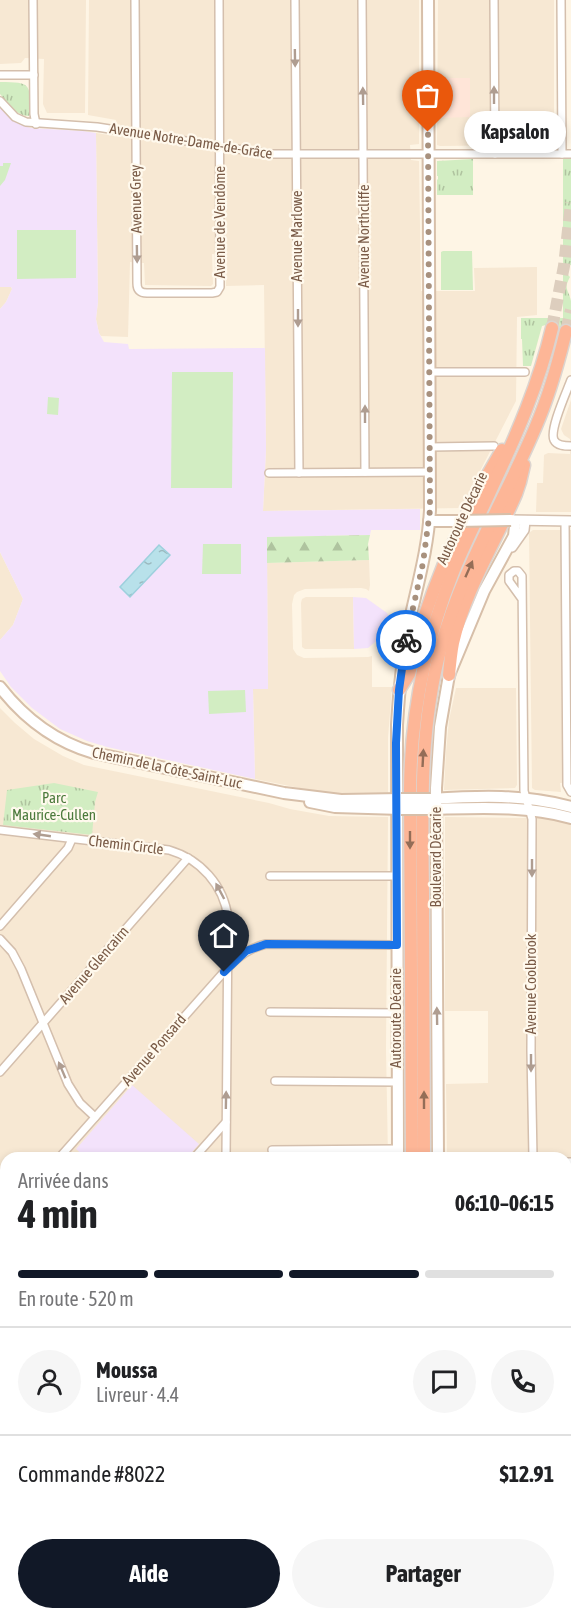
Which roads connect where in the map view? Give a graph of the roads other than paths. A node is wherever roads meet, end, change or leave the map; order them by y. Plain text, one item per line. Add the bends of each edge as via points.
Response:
1 (33, 0) edge
2 (135, 0) edge
3 (219, 0) edge
4 (295, 0) edge
5 (362, 0) edge
6 (428, 0) edge
7 (494, 0) edge
8 (561, 0) edge
9 (0, 75) edge
10 (34, 75) junction
11 (0, 101) edge
12 (36, 124) junction
13 (136, 133) junction
14 (219, 147) junction
15 (571, 153) edge
16 (429, 154) junction
17 (495, 154) junction
18 (562, 154) junction
19 (297, 155) junction
20 (363, 155) junction
21 (138, 290) joint
22 (552, 328) tunnel mouth
23 (566, 331) tunnel mouth
24 (430, 372) junction
25 (525, 372) dead end
26 (571, 380) edge
27 (531, 399) junction
28 (529, 442) junction
29 (494, 446) dead end
30 (571, 446) edge
31 (430, 447) junction
32 (365, 472) junction
33 (430, 472) junction
34 (269, 473) dead end
35 (299, 473) junction
36 (511, 520) junction
37 (429, 521) junction
38 (525, 521) junction
39 (568, 521) edge
40 (497, 567) junction
41 (522, 599) dead end
42 (449, 675) junction
43 (0, 687) edge
44 (399, 690) junction
45 (571, 792) edge
46 (526, 798) junction
47 (399, 804) junction
48 (433, 804) junction
49 (571, 807) edge
50 (530, 809) junction
51 (571, 818) edge
52 (0, 830) edge
53 (72, 838) junction
54 (188, 858) junction
55 (270, 876) dead end
56 (397, 876) junction
57 (0, 926) edge
58 (0, 939) edge
59 (397, 945) junction
60 (227, 969) junction
61 (270, 1012) dead end
62 (397, 1013) junction
63 (43, 1023) junction
64 (0, 1072) edge
65 (275, 1082) dead end
66 (398, 1082) junction
67 (95, 1118) junction
68 (226, 1122) junction
69 (272, 1150) dead end
70 (64, 1152) edge
71 (199, 1152) edge
72 (226, 1152) edge
73 (335, 1152) edge
74 (398, 1152) edge
75 (412, 1152) edge
76 (424, 1152) edge
77 (438, 1152) edge
78 (533, 1152) edge

1 - 10 street
2 - 13 street, Avenue Grey
3 - 14 street, Avenue de Vendôme
4 -> 19 street, Avenue Marlowe
20 -> 5 street, Avenue Northcliffe
6 - 16 main road
17 -> 7 street
8 - 18 street
9 - 10 street
10 - 12 street
11 - 12 street, Avenue Notre-Dame-de-Grâce via 17,118
12 - 13 street, Avenue Notre-Dame-de-Grâce via 85,125
13 - 14 street, Avenue Notre-Dame-de-Grâce
13 -> 21 street, Avenue Grey
14 - 19 street, Avenue Notre-Dame-de-Grâce
14 - 21 street, Avenue de Vendôme via 219,289 204,293
15 - 18 street, Avenue Notre-Dame-de-Grâce
16 - 17 street, Avenue Notre-Dame-de-Grâce
16 - 20 street, Avenue Notre-Dame-de-Grâce
16 - 24 main road
17 - 18 street, Avenue Notre-Dame-de-Grâce
19 - 20 street, Avenue Notre-Dame-de-Grâce
19 -> 35 street, Avenue Marlowe
32 -> 20 street, Avenue Northcliffe
22 - 27 highway, Autoroute Décarie
23 - 28 highway, Autoroute Décarie via 549,392
24 - 25 street
24 - 31 main road
26 - 30 street via 553,435 557,443
27 - 44 highway via 454,541 428,606 409,674
27 -> 75 highway, Autoroute Décarie via 442,599 416,702 410,789
28 - 42 highway via 520,482 453,643
76 -> 28 highway, Autoroute Décarie via 422,807 428,706 441,646 458,595
29 - 31 street
31 - 33 main road
32 - 33 street
32 - 35 street
33 - 37 main road
34 - 35 street
36 - 37 main road, bridge
36 - 38 street
36 - 40 main road, Boulevard Décarie via 515,533
37 - 44 main road
38 - 39 street
38 - 40 street, Boulevard Décarie via 523,532
39 - 45 street via 567,785
40 - 42 main road, Boulevard Décarie
41 - 46 street, Avenue Coolbrook
42 - 48 main road, Boulevard Décarie
43 - 47 main road, Chemin de la Côte-Saint-Luc via 39,726 78,748 112,758 284,793 325,806
44 - 47 main road
46 - 48 main road, Chemin de la Côte-Saint-Luc via 503,796
46 - 49 main road, Chemin de la Côte-Saint-Luc
46 - 50 street, Avenue Coolbrook
47 - 48 main road, Chemin de la Côte-Saint-Luc, bridge
47 - 56 main road
48 - 50 main road, Chemin de la Côte-Saint-Luc
77 -> 48 main road, Boulevard Décarie
50 - 51 main road, Chemin de la Côte-Saint-Luc
50 -> 78 street, Avenue Coolbrook
53 -> 52 street, Chemin Circle
53 - 54 street, Chemin Circle via 164,849
53 - 57 street via 68,849
60 -> 54 street, Chemin Circle via 228,918 224,898 210,876
54 - 63 street, Avenue Glencairn
55 - 56 street
56 - 59 main road
58 - 63 street via 19,964
59 - 60 street, Avenue Ponsard via 266,944 246,951
59 - 62 main road
60 - 67 street, Avenue Ponsard
68 -> 60 street, Chemin Circle
61 - 62 street
62 - 66 main road
63 - 64 street, Avenue Glencairn
67 -> 63 street via 70,1088
65 - 66 street
66 - 74 main road
67 - 70 street, Avenue Ponsard
68 - 71 street
68 - 72 street, Chemin Circle
69 - 73 street

